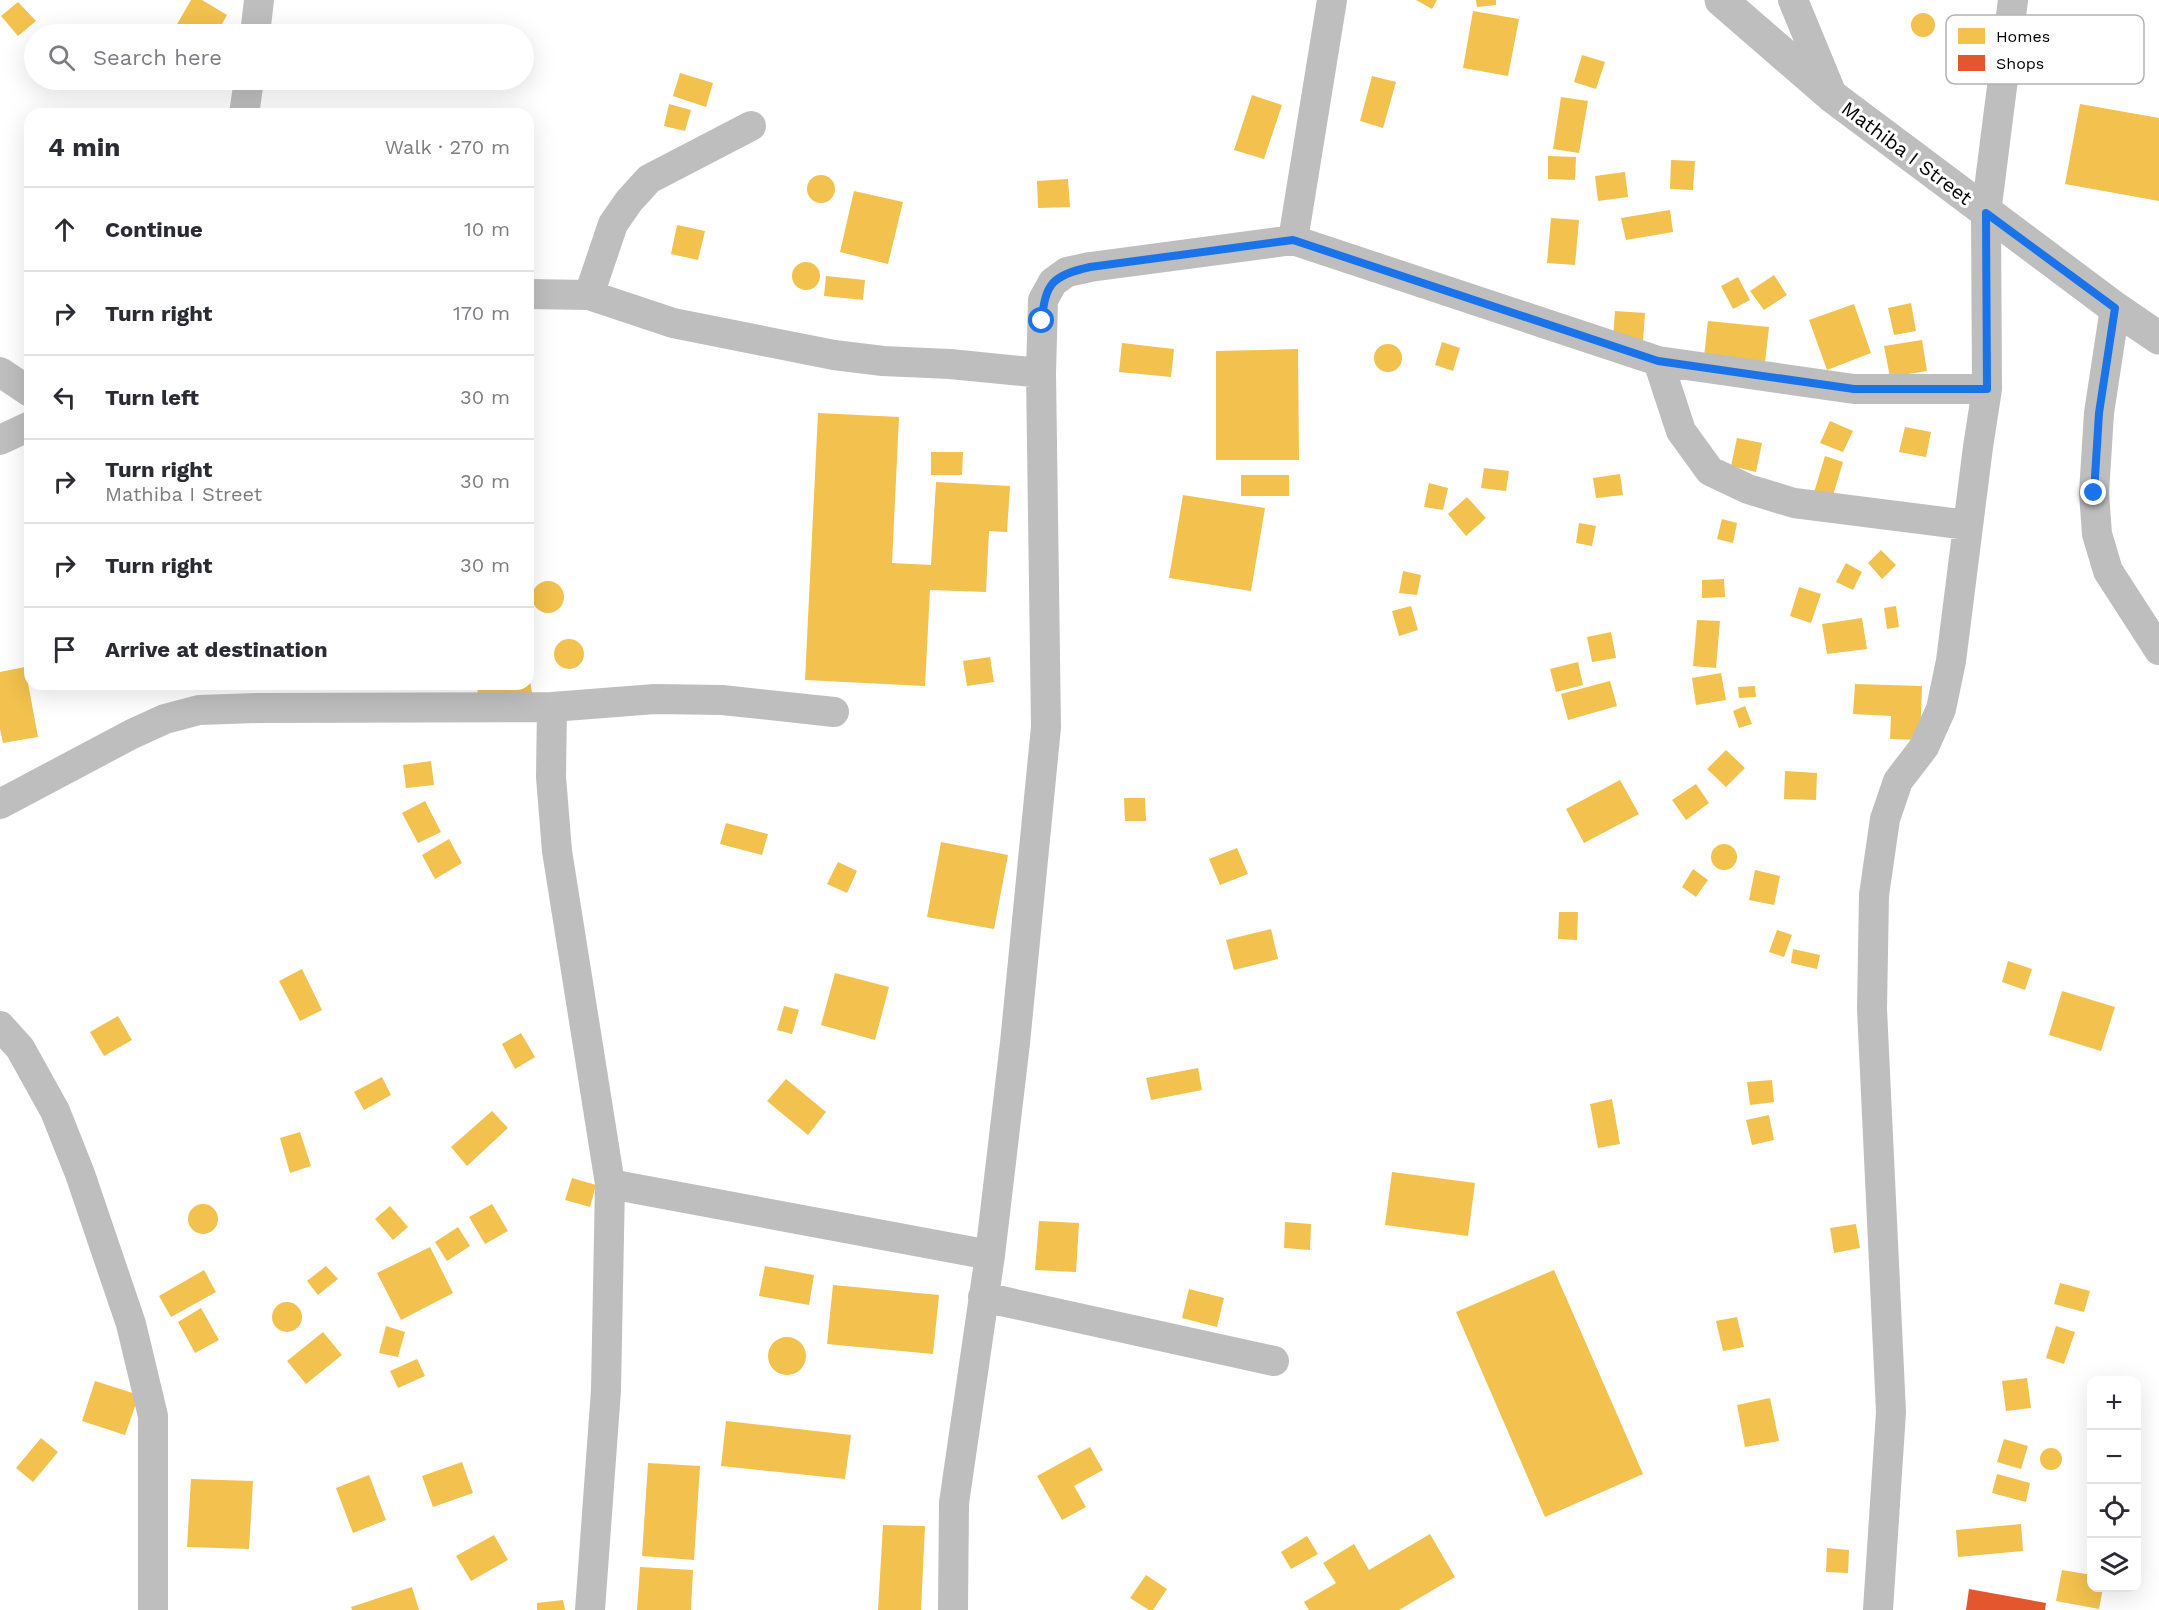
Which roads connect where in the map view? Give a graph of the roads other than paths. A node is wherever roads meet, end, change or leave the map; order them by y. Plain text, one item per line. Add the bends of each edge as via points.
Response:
1 (259, 0) edge
2 (1332, 0) edge
3 (1721, 0) edge
4 (1793, 0) edge
5 (2013, 0) edge
6 (2011, 15) edge
7 (256, 24) edge
8 (2002, 84) edge
9 (248, 90) edge
10 (1833, 97) junction
11 (245, 108) edge
12 (752, 126) dead end
13 (1986, 213) junction
14 (1293, 240) junction
15 (534, 294) edge
16 (589, 295) junction
17 (2115, 308) junction
18 (2159, 338) edge
19 (1658, 361) junction
20 (0, 372) edge
21 (1041, 373) junction
22 (24, 388) edge
23 (1987, 389) junction
24 (24, 429) edge
25 (0, 440) edge
26 (1968, 525) junction
27 (2159, 650) edge
28 (255, 696) edge
29 (552, 707) junction
30 (834, 712) dead end
31 (0, 804) edge
32 (0, 1026) edge
33 (610, 1184) junction
34 (990, 1255) junction
35 (983, 1297) junction
36 (1274, 1361) dead end
37 (153, 1610) edge
38 (590, 1610) edge
39 (953, 1610) edge
40 (1878, 1610) edge

1 - 7 street
2 - 14 street
3 - 10 street, Mathiba I Street
4 - 10 street
5 - 6 street
8 - 13 street
9 - 11 street
10 - 13 street, Mathiba I Street
12 - 16 street via 649,179 613,224
13 - 17 street, Mathiba I Street
13 - 23 street
14 - 19 street
14 - 21 street via 1067,272 1053,282 1043,300
15 - 16 street
16 - 21 street via 673,323 834,355
17 - 18 street, Mathiba I Street
17 - 27 street via 2099,413 2094,493 2097,534 2108,571
19 - 23 street via 1854,389
19 - 26 street via 1681,431 1710,471 1748,489 1794,503
20 - 22 street
21 - 34 street via 1046,727
23 - 26 street
24 - 25 street
26 - 40 street via 1941,709 1924,747 1898,781 1885,819 1874,895 1872,1009 1891,1412
28 - 29 street
28 - 31 street via 165,719
29 - 30 street via 655,699 722,700
29 - 33 street via 551,777 557,850
32 - 37 street via 20,1048 55,1111 131,1324 153,1416
33 - 34 street
33 - 38 street via 606,1390
34 - 35 street
35 - 36 street
35 - 39 street via 954,1503

